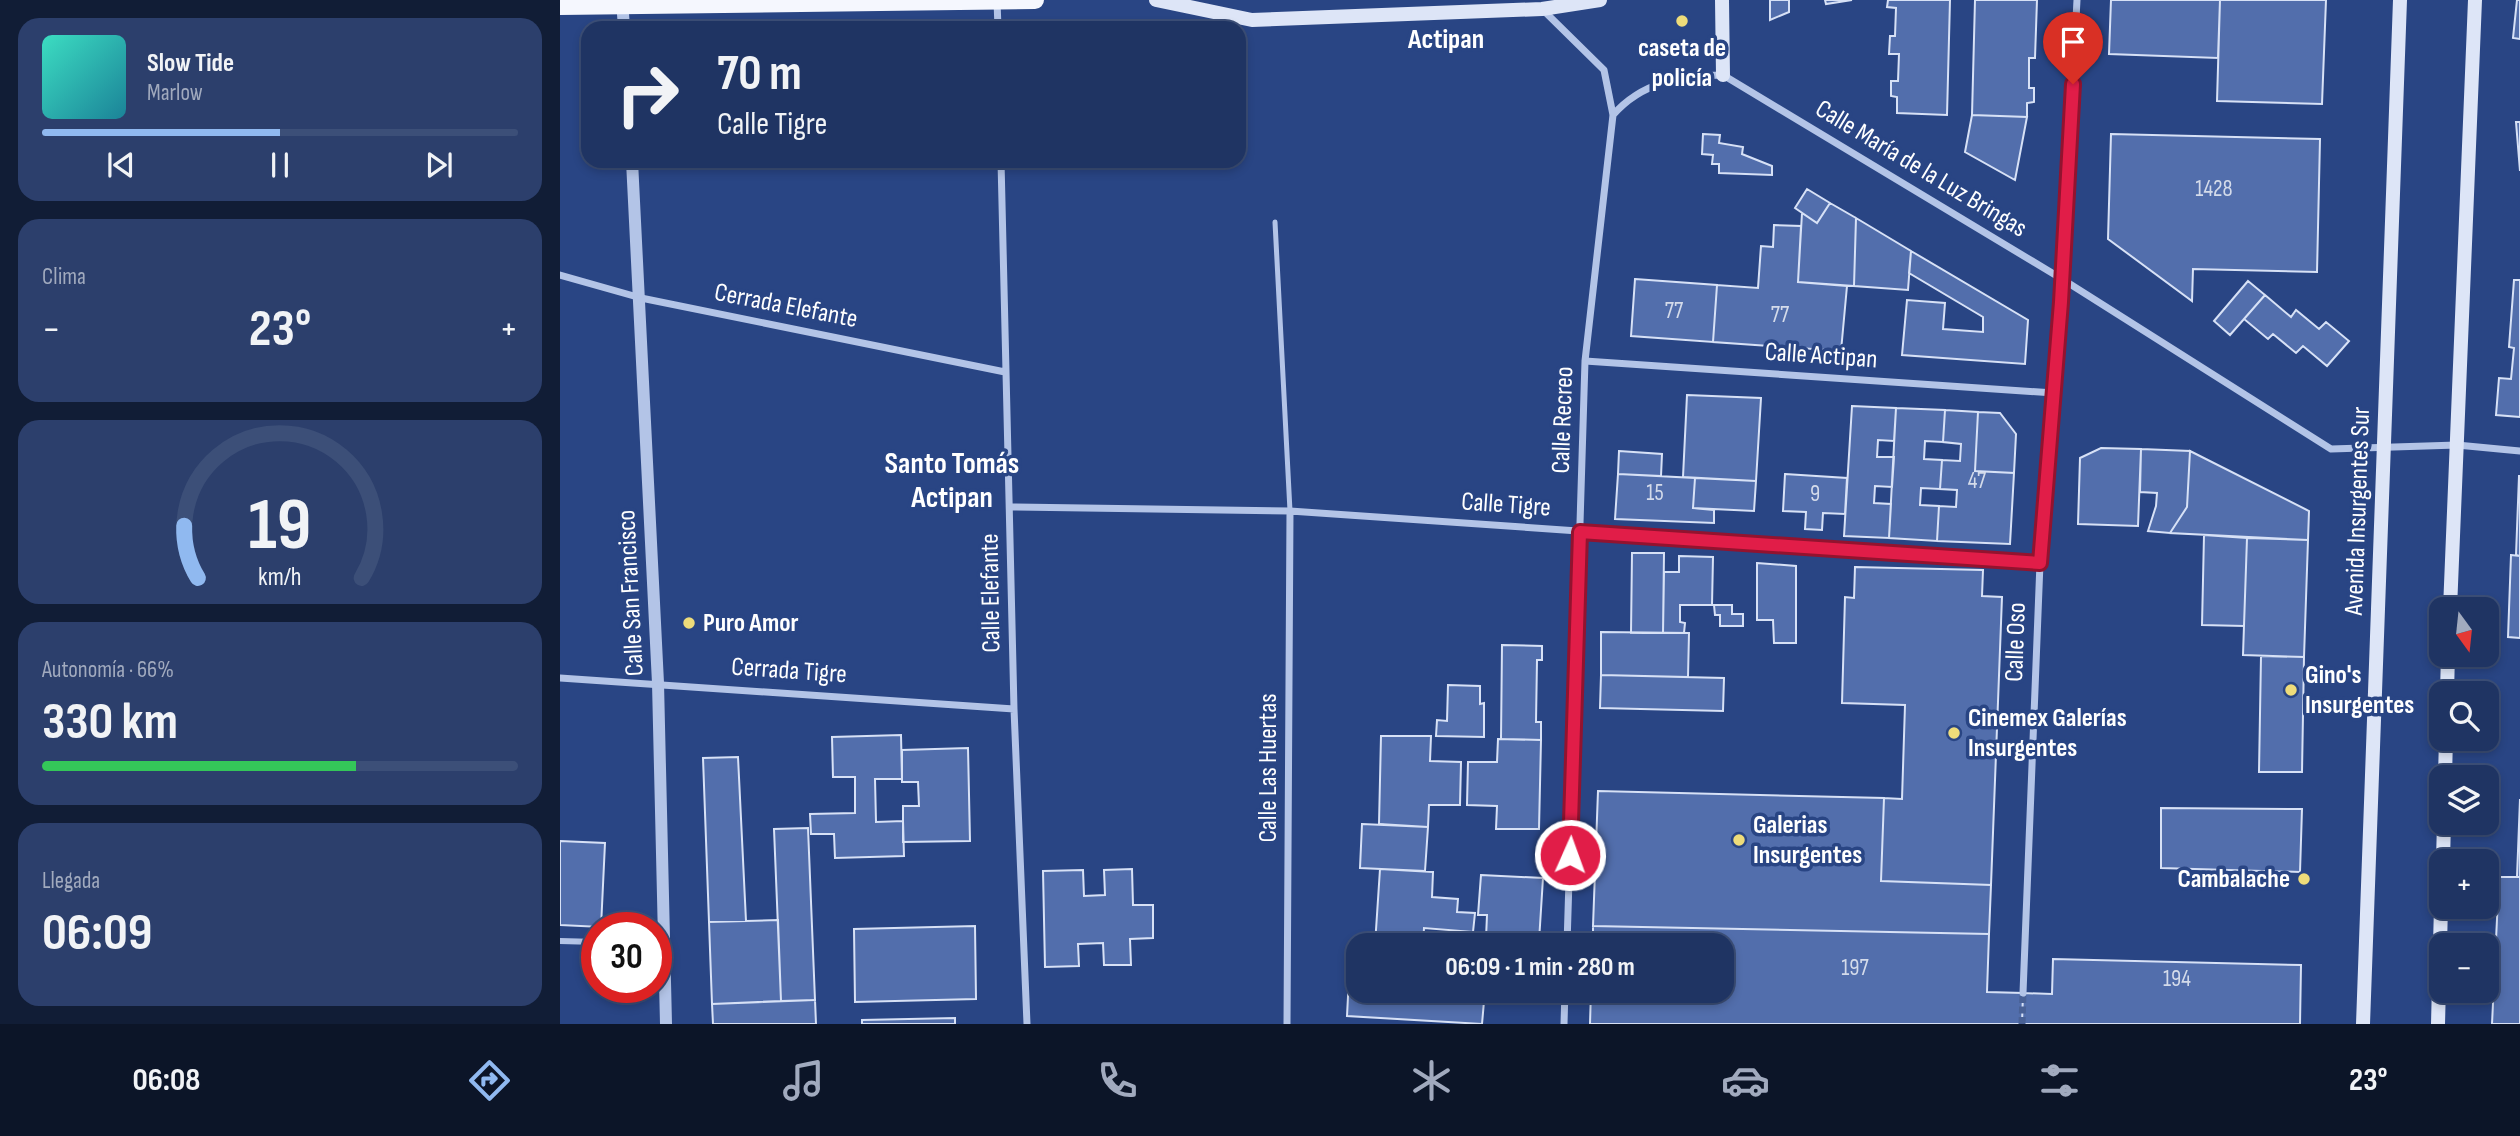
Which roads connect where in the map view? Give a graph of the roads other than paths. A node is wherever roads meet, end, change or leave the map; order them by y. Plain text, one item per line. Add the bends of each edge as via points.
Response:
1 (998, 0) edge
2 (1034, 0) edge
3 (1156, 0) edge
4 (1600, 0) edge
5 (1722, 0) edge
6 (2077, 0) edge
7 (2400, 0) edge
8 (2475, 0) edge
9 (622, 3) edge
10 (560, 6) edge
11 (1542, 9) junction
12 (623, 21) edge
13 (998, 21) edge
14 (1723, 75) junction
15 (1613, 115) junction
16 (632, 168) edge
17 (1001, 168) edge
18 (1275, 222) dead end
19 (560, 275) edge
20 (2062, 279) junction
21 (641, 298) junction
22 (1586, 361) junction
23 (1005, 372) junction
24 (2054, 393) junction
25 (2457, 445) junction
26 (2384, 448) junction
27 (2520, 451) edge
28 (1010, 507) junction
29 (1290, 512) junction
30 (1580, 532) junction
31 (2040, 563) junction
32 (2451, 597) edge
33 (560, 678) edge
34 (658, 683) junction
35 (1014, 709) junction
36 (660, 912) edge
37 (2441, 919) edge
38 (1567, 933) edge
39 (560, 941) edge
40 (581, 942) edge
41 (2023, 993) tunnel mouth
42 (664, 1003) edge
43 (1565, 1003) edge
44 (666, 1024) edge
45 (1027, 1024) edge
46 (1287, 1024) edge
47 (1564, 1024) edge
48 (2363, 1024) edge
49 (2438, 1024) edge

1 - 2 main road
1 - 9 main road
1 - 13 street
3 - 11 main road via 1252,20
4 - 11 main road
5 - 14 main road
6 - 20 street, Calle Oso
7 - 26 main road, Avenida Insurgentes Sur
8 - 25 main road
9 - 10 main road
9 - 12 street
11 - 15 street, Calle Recreo via 1604,71
14 - 15 street via 1690,75 1653,85 1629,97
14 - 20 street, Calle María de la Luz Bringas
15 - 22 street, Calle Recreo
16 - 21 street, Calle San Francisco
17 - 23 street, Calle Elefante
18 - 29 lane
19 - 21 street, Cerrada Elefante
20 - 24 street, Calle Oso
20 - 26 street, Calle María de la Luz Bringas via 2331,449
21 - 23 street, Cerrada Elefante
21 - 34 street, Calle San Francisco
22 - 24 street, Calle Actipan
22 - 30 street, Calle Recreo
23 - 28 street, Calle Elefante
24 - 31 street, Calle Oso
25 - 26 street, Calle María de la Luz Bringas
25 - 27 street
25 - 32 main road
26 - 48 main road, Avenida Insurgentes Sur
28 - 29 street, Calle Tigre
28 - 35 street, Calle Elefante
29 - 30 street, Calle Tigre
29 - 46 street, Calle Las Huertas
30 - 31 street, Calle Tigre
30 - 38 street, Calle Recreo
31 - 41 street, Calle Oso
33 - 34 street, Cerrada Tigre
34 - 35 street, Cerrada Tigre
34 - 36 street, Calle San Francisco
35 - 45 street, Calle Elefante
37 - 49 main road
39 - 40 street
42 - 44 street, Calle San Francisco
43 - 47 street

